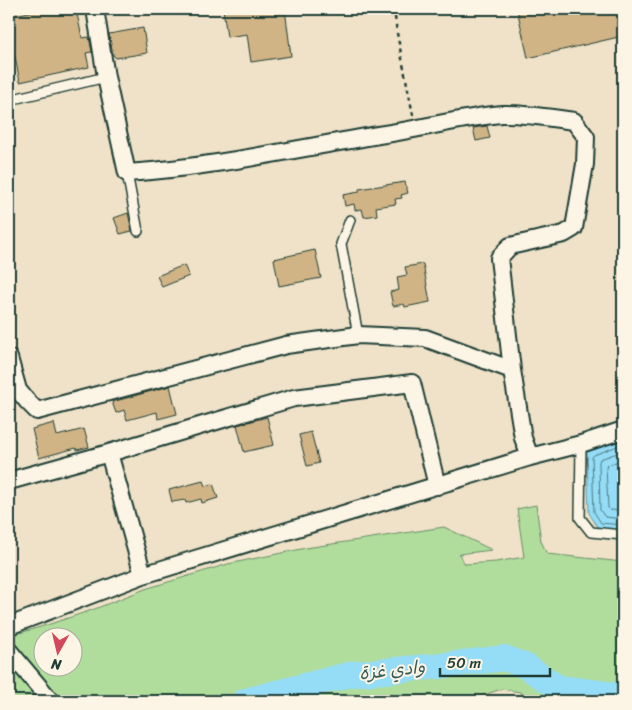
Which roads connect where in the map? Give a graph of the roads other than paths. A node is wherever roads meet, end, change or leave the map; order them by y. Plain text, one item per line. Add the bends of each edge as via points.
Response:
1 (94, 9) edge
2 (106, 77) junction
3 (9, 100) edge
4 (127, 173) junction
5 (350, 220) dead end
6 (138, 230) dead end
7 (358, 336) junction
8 (9, 358) edge
9 (512, 370) junction
10 (13, 391) edge
11 (623, 430) edge
12 (581, 444) junction
13 (109, 453) junction
14 (530, 457) junction
15 (9, 481) edge
16 (438, 486) junction
17 (623, 535) edge
18 (143, 575) junction
19 (9, 626) edge
20 (9, 651) edge
21 (51, 701) edge

1 - 2 street
2 - 3 lane
2 - 4 street
4 - 6 lane
4 - 9 street via 249,157 474,117 504,114 574,121 586,137 586,164 574,228 564,234 510,246 499,258
5 - 7 lane via 341,244
7 - 9 street via 425,338
7 - 10 street via 286,345 38,411
8 - 10 street
9 - 14 street via 523,438
11 - 12 street
12 - 14 street
12 - 17 lane via 580,518 591,532
13 - 15 street
13 - 16 street via 294,398 412,384
13 - 18 street
14 - 16 street
16 - 18 street
18 - 19 street
20 - 21 street

